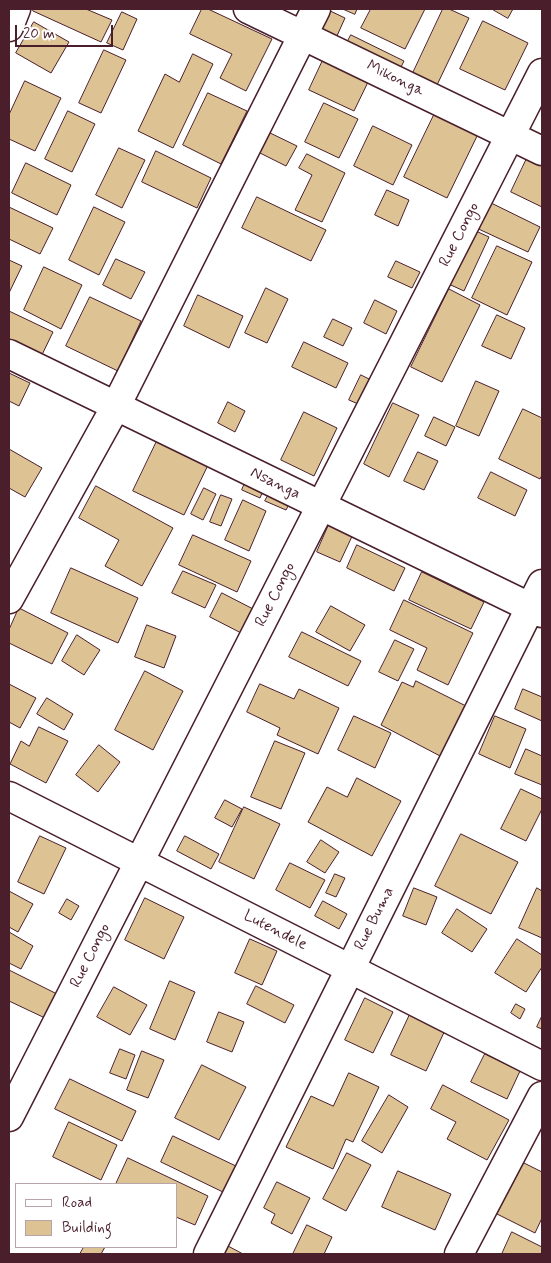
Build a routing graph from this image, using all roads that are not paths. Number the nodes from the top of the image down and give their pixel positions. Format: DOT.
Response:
graph roads {
  1 [pos="16,9"];
  2 [pos="248,9"];
  3 [pos="316,9"];
  4 [pos="9,27"];
  5 [pos="303,34"];
  6 [pos="542,73"];
  7 [pos="511,136"];
  8 [pos="542,151"];
  9 [pos="9,354"];
  10 [pos="116,406"];
  11 [pos="322,506"];
  12 [pos="9,599"];
  13 [pos="538,602"];
  14 [pos="9,796"];
  15 [pos="139,862"];
  16 [pos="350,968"];
  17 [pos="542,1066"];
  18 [pos="542,1096"];
  19 [pos="9,1117"];
  20 [pos="208,1254"];
  21 [pos="459,1254"];
  1 -- 4 [label="street"];
  2 -- 5 [label="street, Mikonga"];
  3 -- 5 [label="street"];
  5 -- 7 [label="street, Mikonga"];
  5 -- 10 [label="street"];
  6 -- 7 [label="street, Rue Congo"];
  7 -- 8 [label="street, Mikonga"];
  7 -- 11 [label="street, Rue Congo"];
  9 -- 10 [label="street, Nsanga"];
  10 -- 11 [label="street, Nsanga"];
  10 -- 12 [label="street"];
  11 -- 13 [label="street, Nsanga"];
  11 -- 15 [label="street, Rue Congo"];
  13 -- 16 [label="street, Rue Buma"];
  14 -- 15 [label="street, Lutendele"];
  15 -- 16 [label="street, Lutendele"];
  15 -- 19 [label="street, Rue Congo"];
  16 -- 17 [label="street, Lutendele"];
  16 -- 20 [label="street, Rue Buma"];
  18 -- 21 [label="street"];
}
